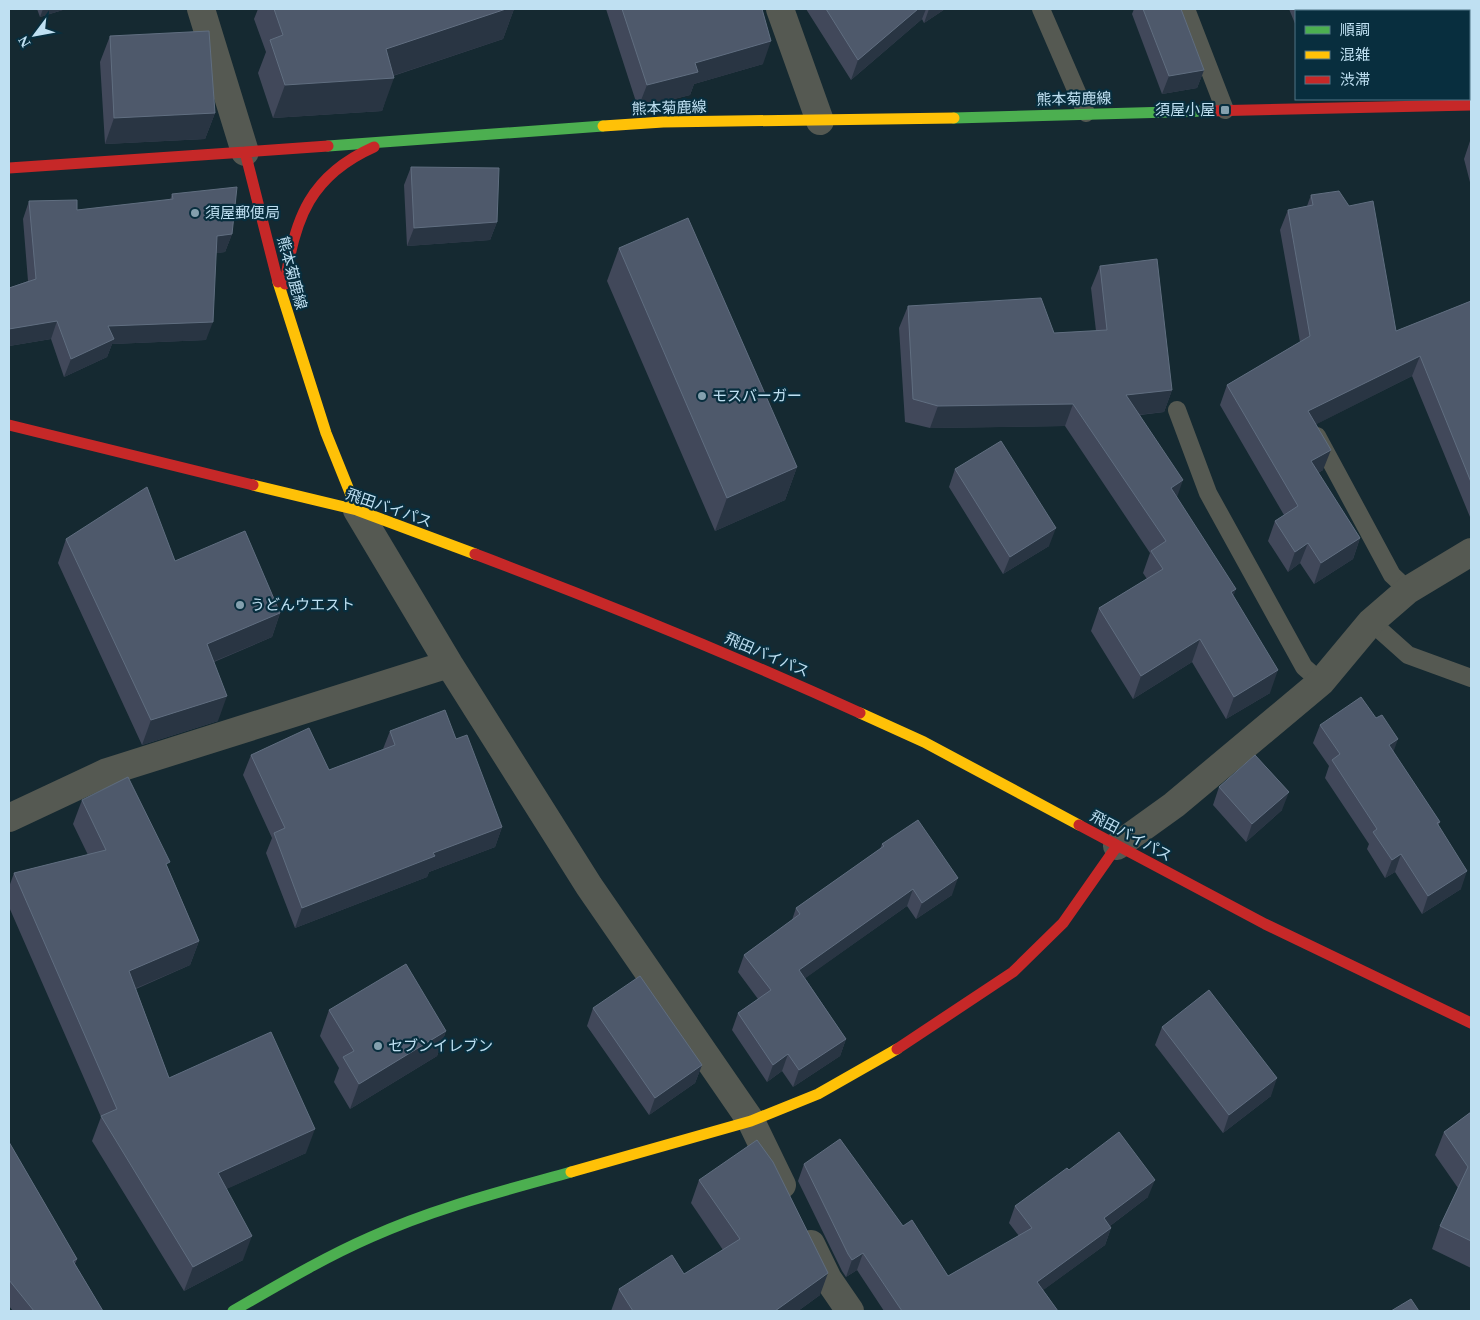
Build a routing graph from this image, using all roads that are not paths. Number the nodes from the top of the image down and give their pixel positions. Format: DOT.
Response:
graph roads {
  1 [pos="200,9"];
  2 [pos="780,9"];
  3 [pos="1041,9"];
  4 [pos="1186,9"];
  5 [pos="1456,103"];
  6 [pos="1225,110"];
  7 [pos="1086,113"];
  8 [pos="820,121"];
  9 [pos="384,142"];
  10 [pos="245,152"];
  11 [pos="9,168"];
  12 [pos="283,301"];
  13 [pos="1177,410"];
  14 [pos="9,425"];
  15 [pos="1316,434"];
  16 [pos="357,510"];
  17 [pos="1471,552"];
  18 [pos="1408,590"];
  19 [pos="1371,622"];
  20 [pos="448,664"];
  21 [pos="1471,678"];
  22 [pos="1321,682"];
  23 [pos="9,818"];
  24 [pos="1117,846"];
  25 [pos="1471,1022"];
  26 [pos="751,1121"];
  27 [pos="233,1311"];
  28 [pos="850,1311"];
  1 -- 10 [label="street"];
  2 -- 8 [label="street"];
  3 -- 7 [label="lane"];
  4 -- 6 [label="lane"];
  5 -- 6 [label="main road, 熊本菊鹿線"];
  6 -- 7 [label="main road, 熊本菊鹿線"];
  7 -- 8 [label="main road, 熊本菊鹿線"];
  8 -- 9 [label="main road, 熊本菊鹿線"];
  9 -- 10 [label="main road, 熊本菊鹿線"];
  9 -- 12 [label="main road"];
  10 -- 11 [label="main road"];
  10 -- 12 [label="main road, 熊本菊鹿線"];
  12 -- 16 [label="main road, 熊本菊鹿線"];
  13 -- 22 [label="lane"];
  14 -- 16 [label="main road, 飛田バイパス"];
  15 -- 18 [label="lane"];
  16 -- 20 [label="street"];
  16 -- 24 [label="main road, 飛田バイパス"];
  17 -- 18 [label="street"];
  18 -- 19 [label="street"];
  19 -- 21 [label="lane"];
  19 -- 22 [label="street"];
  20 -- 23 [label="street"];
  20 -- 26 [label="street"];
  22 -- 24 [label="street"];
  24 -- 25 [label="main road, 飛田バイパス"];
  24 -- 26 [label="main road"];
  26 -- 27 [label="main road"];
  26 -- 28 [label="street"];
}
